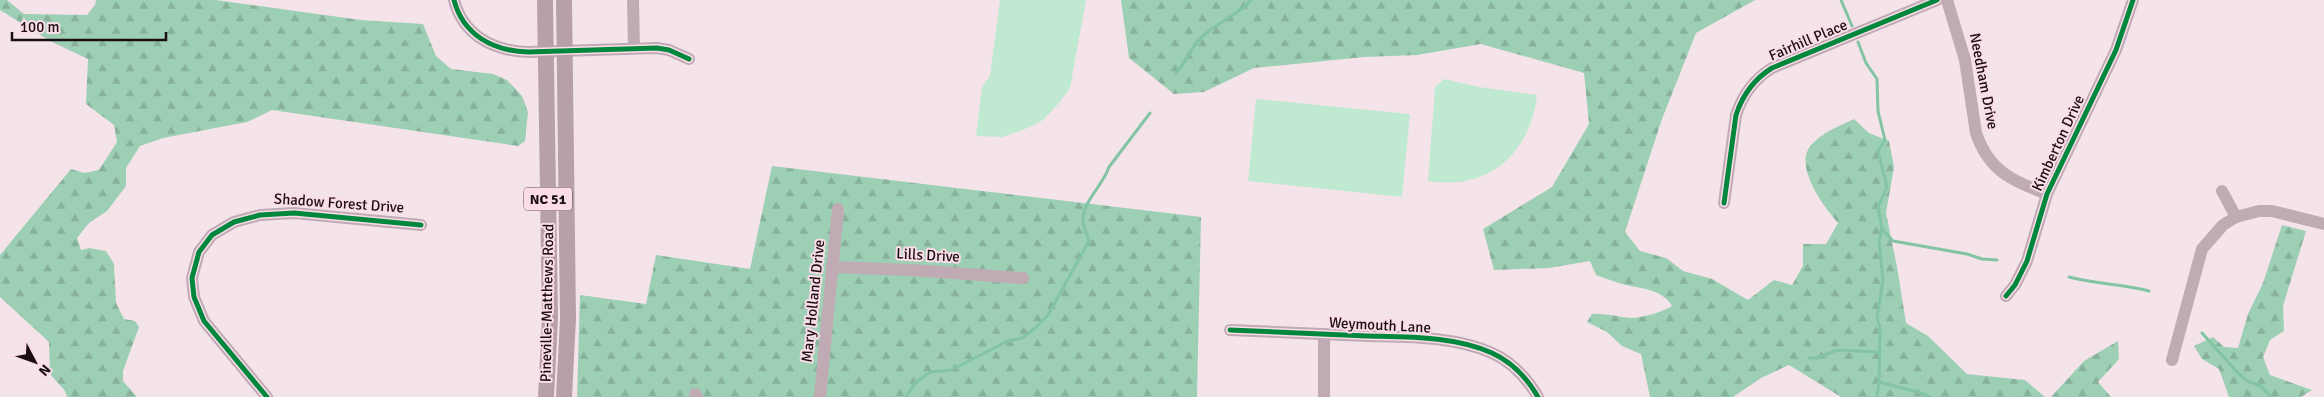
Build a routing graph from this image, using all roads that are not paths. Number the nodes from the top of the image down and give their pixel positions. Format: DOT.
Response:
graph roads {
  1 [pos="454,0"];
  2 [pos="545,0"];
  3 [pos="564,0"];
  4 [pos="633,0"];
  5 [pos="1937,0"];
  6 [pos="1947,0"];
  7 [pos="2133,0"];
  8 [pos="634,48"];
  9 [pos="555,51"];
  10 [pos="689,59"];
  11 [pos="2222,191"];
  12 [pos="2047,194"];
  13 [pos="1724,203"];
  14 [pos="838,209"];
  15 [pos="2236,217"];
  16 [pos="2324,224"];
  17 [pos="421,225"];
  18 [pos="832,267"];
  19 [pos="1023,278"];
  20 [pos="2006,296"];
  21 [pos="1230,330"];
  22 [pos="1324,334"];
  23 [pos="2172,360"];
  24 [pos="267,397"];
  25 [pos="546,397"];
  26 [pos="564,397"];
  27 [pos="820,397"];
  28 [pos="1324,397"];
  29 [pos="1538,397"];
  1 -- 9 [label="street"];
  2 -- 9 [label="main road, Pineville-Matthews Road / NC 51"];
  3 -- 9 [label="main road, Pineville-Matthews Road / NC 51"];
  4 -- 8 [label="street"];
  5 -- 13 [label="street, Fairhill Place"];
  6 -- 12 [label="street, Needham Drive"];
  7 -- 12 [label="street, Kimberton Drive"];
  8 -- 9 [label="street"];
  8 -- 10 [label="street"];
  9 -- 25 [label="main road, Pineville-Matthews Road / NC 51"];
  9 -- 26 [label="main road, Pineville-Matthews Road / NC 51"];
  11 -- 15 [label="street"];
  12 -- 20 [label="street, Kimberton Drive"];
  14 -- 18 [label="street, Mary Holland Drive"];
  15 -- 16 [label="street"];
  15 -- 23 [label="street"];
  17 -- 24 [label="street, Shadow Forest Drive"];
  18 -- 19 [label="street, Lills Drive"];
  18 -- 27 [label="street, Mary Holland Drive"];
  21 -- 22 [label="street, Weymouth Lane"];
  22 -- 28 [label="street"];
  22 -- 29 [label="street, Weymouth Lane"];
}
